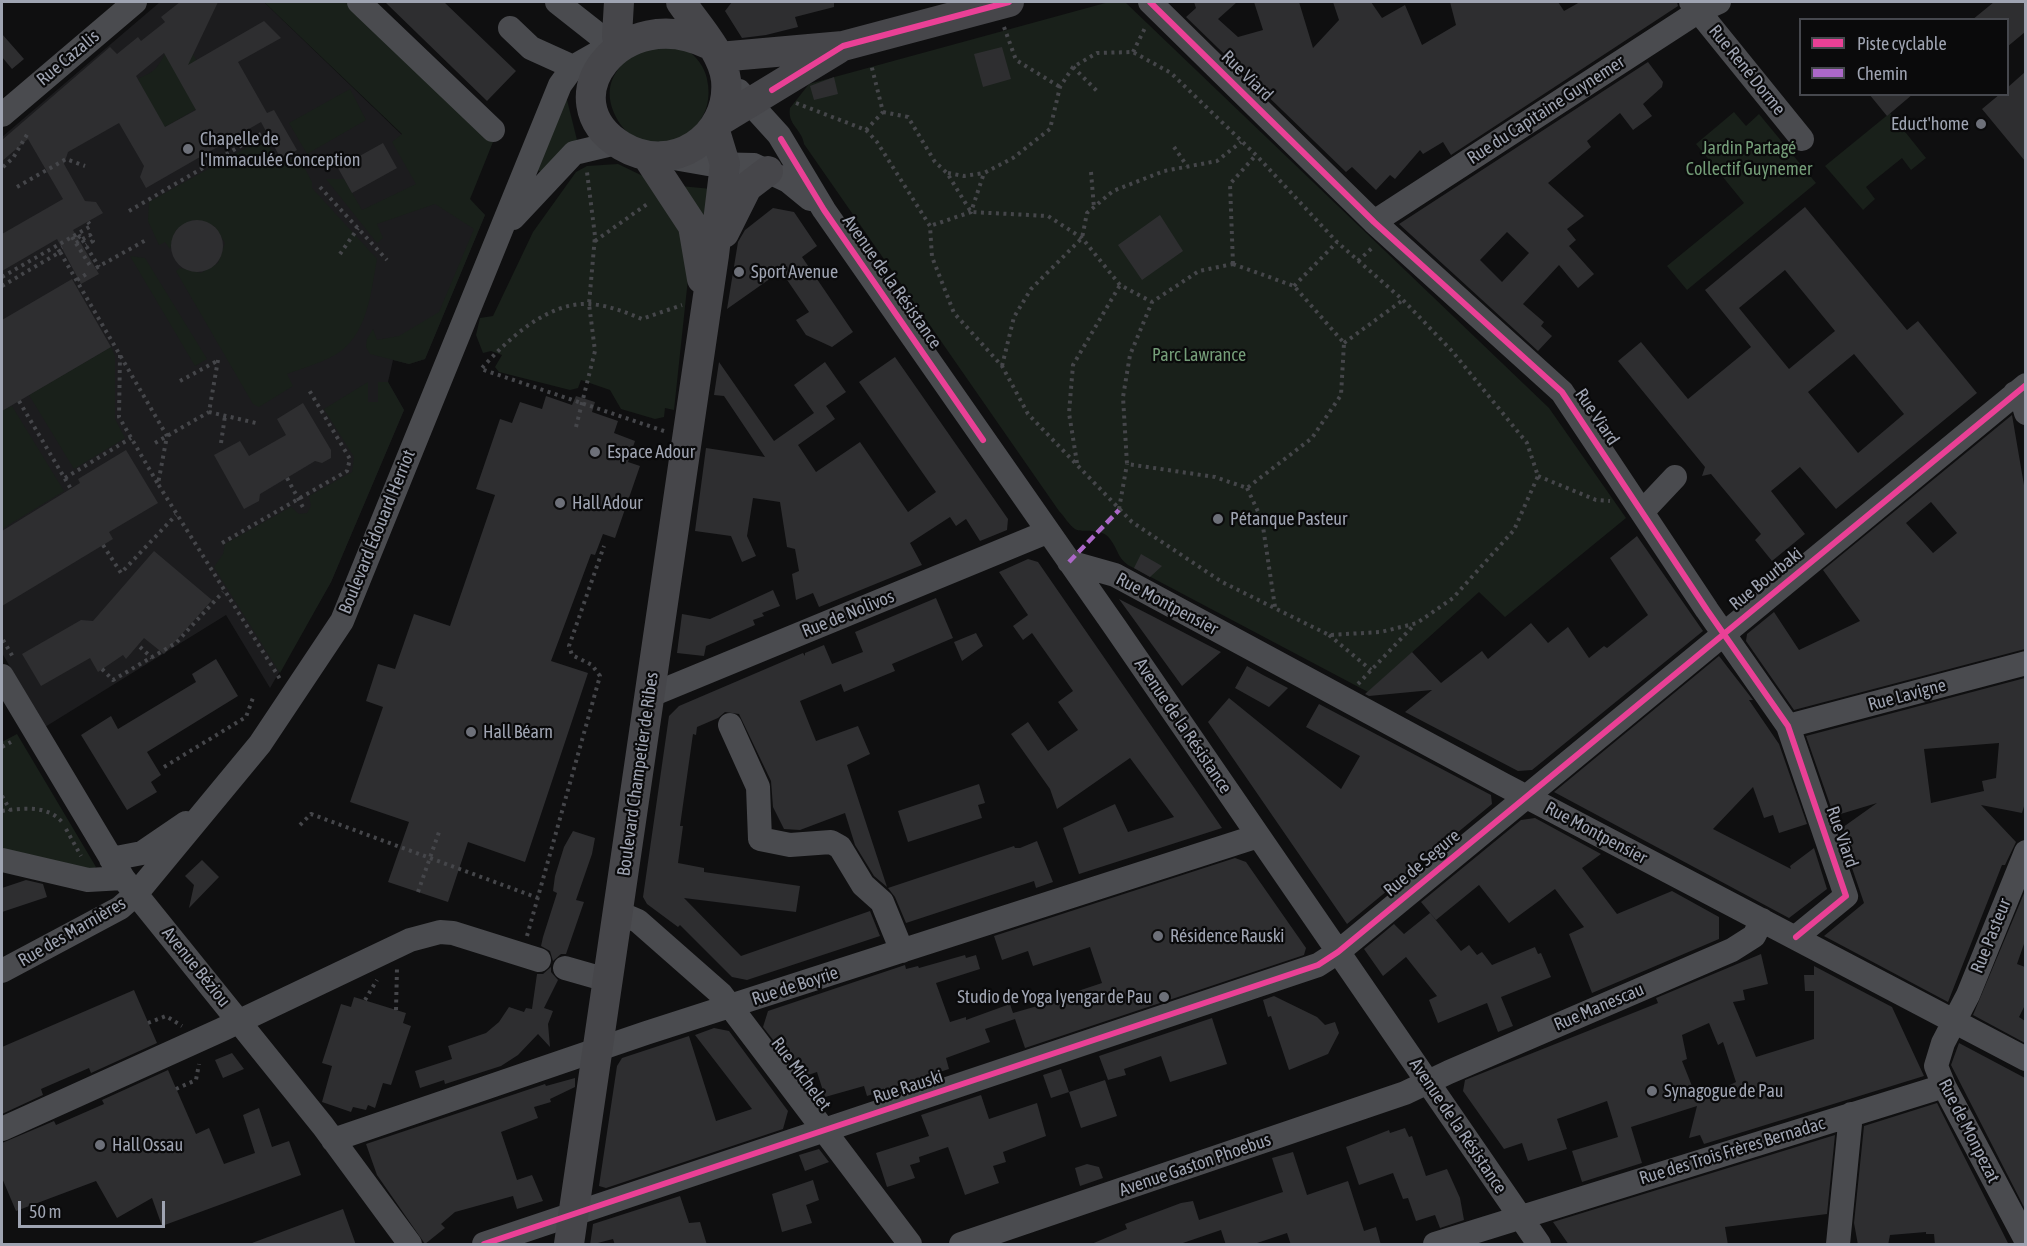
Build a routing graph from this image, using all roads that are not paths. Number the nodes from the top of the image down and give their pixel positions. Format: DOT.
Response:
graph roads {
  1 [pos="135,2"];
  2 [pos="359,2"];
  3 [pos="557,2"];
  4 [pos="618,2"];
  5 [pos="681,2"];
  6 [pos="1002,3"];
  7 [pos="1152,4"];
  8 [pos="1703,5"];
  9 [pos="510,28"];
  10 [pos="610,43"];
  11 [pos="854,43"];
  12 [pos="718,60"];
  13 [pos="573,67"];
  14 [pos="761,96"];
  15 [pos="2,115"];
  16 [pos="716,125"];
  17 [pos="493,130"];
  18 [pos="1802,139"];
  19 [pos="616,143"];
  20 [pos="657,156"];
  21 [pos="725,164"];
  22 [pos="768,171"];
  23 [pos="824,210"];
  24 [pos="1374,222"];
  25 [pos="503,228"];
  26 [pos="714,255"];
  27 [pos="696,304"];
  28 [pos="2022,397"];
  29 [pos="1675,477"];
  30 [pos="1639,507"];
  31 [pos="1047,532"];
  32 [pos="1069,562"];
  33 [pos="1723,634"];
  34 [pos="2025,663"];
  35 [pos="2,676"];
  36 [pos="649,696"];
  37 [pos="730,725"];
  38 [pos="1788,726"];
  39 [pos="1526,796"];
  40 [pos="206,810"];
  41 [pos="1258,836"];
  42 [pos="2025,852"];
  43 [pos="2,860"];
  44 [pos="123,877"];
  45 [pos="617,912"];
  46 [pos="1762,920"];
  47 [pos="1796,938"];
  48 [pos="902,951"];
  49 [pos="1338,952"];
  50 [pos="530,957"];
  51 [pos="564,968"];
  52 [pos="3,969"];
  53 [pos="607,980"];
  54 [pos="732,1007"];
  55 [pos="1957,1021"];
  56 [pos="596,1051"];
  57 [pos="2025,1059"];
  58 [pos="1428,1083"];
  59 [pos="1944,1086"];
  60 [pos="1851,1114"];
  61 [pos="2,1129"];
  62 [pos="824,1130"];
  63 [pos="333,1140"];
  64 [pos="573,1215"];
  65 [pos="1520,1216"];
  66 [pos="2025,1240"];
  67 [pos="410,1245"];
  68 [pos="484,1245"];
  69 [pos="568,1245"];
  70 [pos="910,1245"];
  71 [pos="961,1245"];
  72 [pos="1435,1245"];
  73 [pos="1539,1245"];
  74 [pos="1838,1245"];
  1 -- 15 [label="street, Rue Cazalis"];
  2 -- 17 [label="street"];
  3 -- 10 [label="street"];
  4 -- 10 [label="main road"];
  5 -- 12 [label="main road"];
  6 -- 11 [label="main road"];
  7 -- 24 [label="street, Rue Viard"];
  8 -- 18 [label="street, Rue René Dorme"];
  8 -- 24 [label="street, Rue du Capitaine Guynemer"];
  9 -- 13 [label="street"];
  10 -- 12 [label="main road"];
  10 -- 13 [label="street, Boulevard Édouard Herriot"];
  10 -- 19 [label="main road"];
  11 -- 12 [label="main road"];
  11 -- 14 [label="main road"];
  12 -- 14 [label="street, Avenue de la Résistance"];
  12 -- 16 [label="main road"];
  13 -- 25 [label="street, Boulevard Édouard Herriot"];
  14 -- 16 [label="main road"];
  14 -- 21 [label="main road"];
  14 -- 23 [label="street, Avenue de la Résistance"];
  16 -- 20 [label="main road"];
  16 -- 21 [label="main road, Boulevard Champetier de Ribes"];
  19 -- 20 [label="main road"];
  19 -- 25 [label="street, Boulevard Édouard Herriot"];
  20 -- 21 [label="street, Avenue de la Résistance"];
  20 -- 27 [label="main road, Boulevard Champetier de Ribes"];
  21 -- 22 [label="street, Avenue de la Résistance"];
  21 -- 26 [label="main road, Boulevard Champetier de Ribes"];
  22 -- 23 [label="street, Avenue de la Résistance"];
  22 -- 26 [label="main road"];
  23 -- 31 [label="street, Avenue de la Résistance"];
  24 -- 30 [label="street, Rue Viard"];
  25 -- 40 [label="street, Boulevard Édouard Herriot"];
  26 -- 27 [label="main road, Boulevard Champetier de Ribes"];
  27 -- 36 [label="main road, Boulevard Champetier de Ribes"];
  28 -- 33 [label="street, Rue Bourbaki"];
  29 -- 30 [label="street"];
  30 -- 33 [label="street, Rue Viard"];
  31 -- 32 [label="street, Avenue de la Résistance"];
  31 -- 36 [label="street, Rue de Nolivos"];
  32 -- 39 [label="street, Rue Montpensier"];
  32 -- 41 [label="street, Avenue de la Résistance"];
  33 -- 38 [label="street, Rue Viard"];
  33 -- 39 [label="street, Rue Bourbaki"];
  34 -- 38 [label="street, Rue Lavigne"];
  35 -- 44 [label="street, Avenue Béziou"];
  36 -- 45 [label="main road, Boulevard Champetier de Ribes"];
  37 -- 48 [label="street"];
  38 -- 47 [label="street, Rue Viard"];
  39 -- 46 [label="street, Rue Montpensier"];
  39 -- 49 [label="street, Rue de Segure"];
  40 -- 44 [label="street, Boulevard Édouard Herriot"];
  40 -- 44 [label="street, Boulevard Édouard Herriot"];
  41 -- 48 [label="street, Rue de Boyrie"];
  41 -- 49 [label="street, Avenue de la Résistance"];
  42 -- 55 [label="street, Rue Pasteur"];
  43 -- 44 [label="street"];
  44 -- 52 [label="street, Rue des Marnières"];
  44 -- 63 [label="street, Avenue Béziou"];
  45 -- 53 [label="main road, Boulevard Champetier de Ribes"];
  45 -- 54 [label="street, Rue Michelet"];
  46 -- 47 [label="street, Rue Montpensier"];
  46 -- 58 [label="street, Rue Manescau"];
  47 -- 55 [label="street, Rue Montpensier"];
  48 -- 54 [label="street, Rue de Boyrie"];
  49 -- 58 [label="street, Avenue de la Résistance"];
  49 -- 62 [label="street, Rue Rauski"];
  50 -- 61 [label="street"];
  51 -- 53 [label="street"];
  53 -- 56 [label="main road, Boulevard Champetier de Ribes"];
  54 -- 56 [label="street, Rue de Boyrie"];
  54 -- 62 [label="street, Rue Michelet"];
  55 -- 57 [label="street, Rue Montpensier"];
  55 -- 59 [label="street, Rue de Monpezat"];
  56 -- 63 [label="street, Rue de Boyrie"];
  56 -- 64 [label="main road, Boulevard Champetier de Ribes"];
  58 -- 65 [label="street, Avenue de la Résistance"];
  58 -- 71 [label="street, Avenue Gaston Phoebus"];
  59 -- 60 [label="street, Rue des Trois Frères Bernadac"];
  59 -- 66 [label="street, Rue de Monpezat"];
  60 -- 65 [label="street, Rue des Trois Frères Bernadac"];
  60 -- 74 [label="street"];
  62 -- 64 [label="street, Rue Rauski"];
  62 -- 70 [label="street, Rue Michelet"];
  63 -- 67 [label="street, Avenue Béziou"];
  64 -- 68 [label="street, Rue Rauski"];
  64 -- 69 [label="main road, Boulevard Champetier de Ribes"];
  65 -- 72 [label="street, Rue des Trois Frères Bernadac"];
  65 -- 73 [label="street, Avenue de la Résistance"];
}
